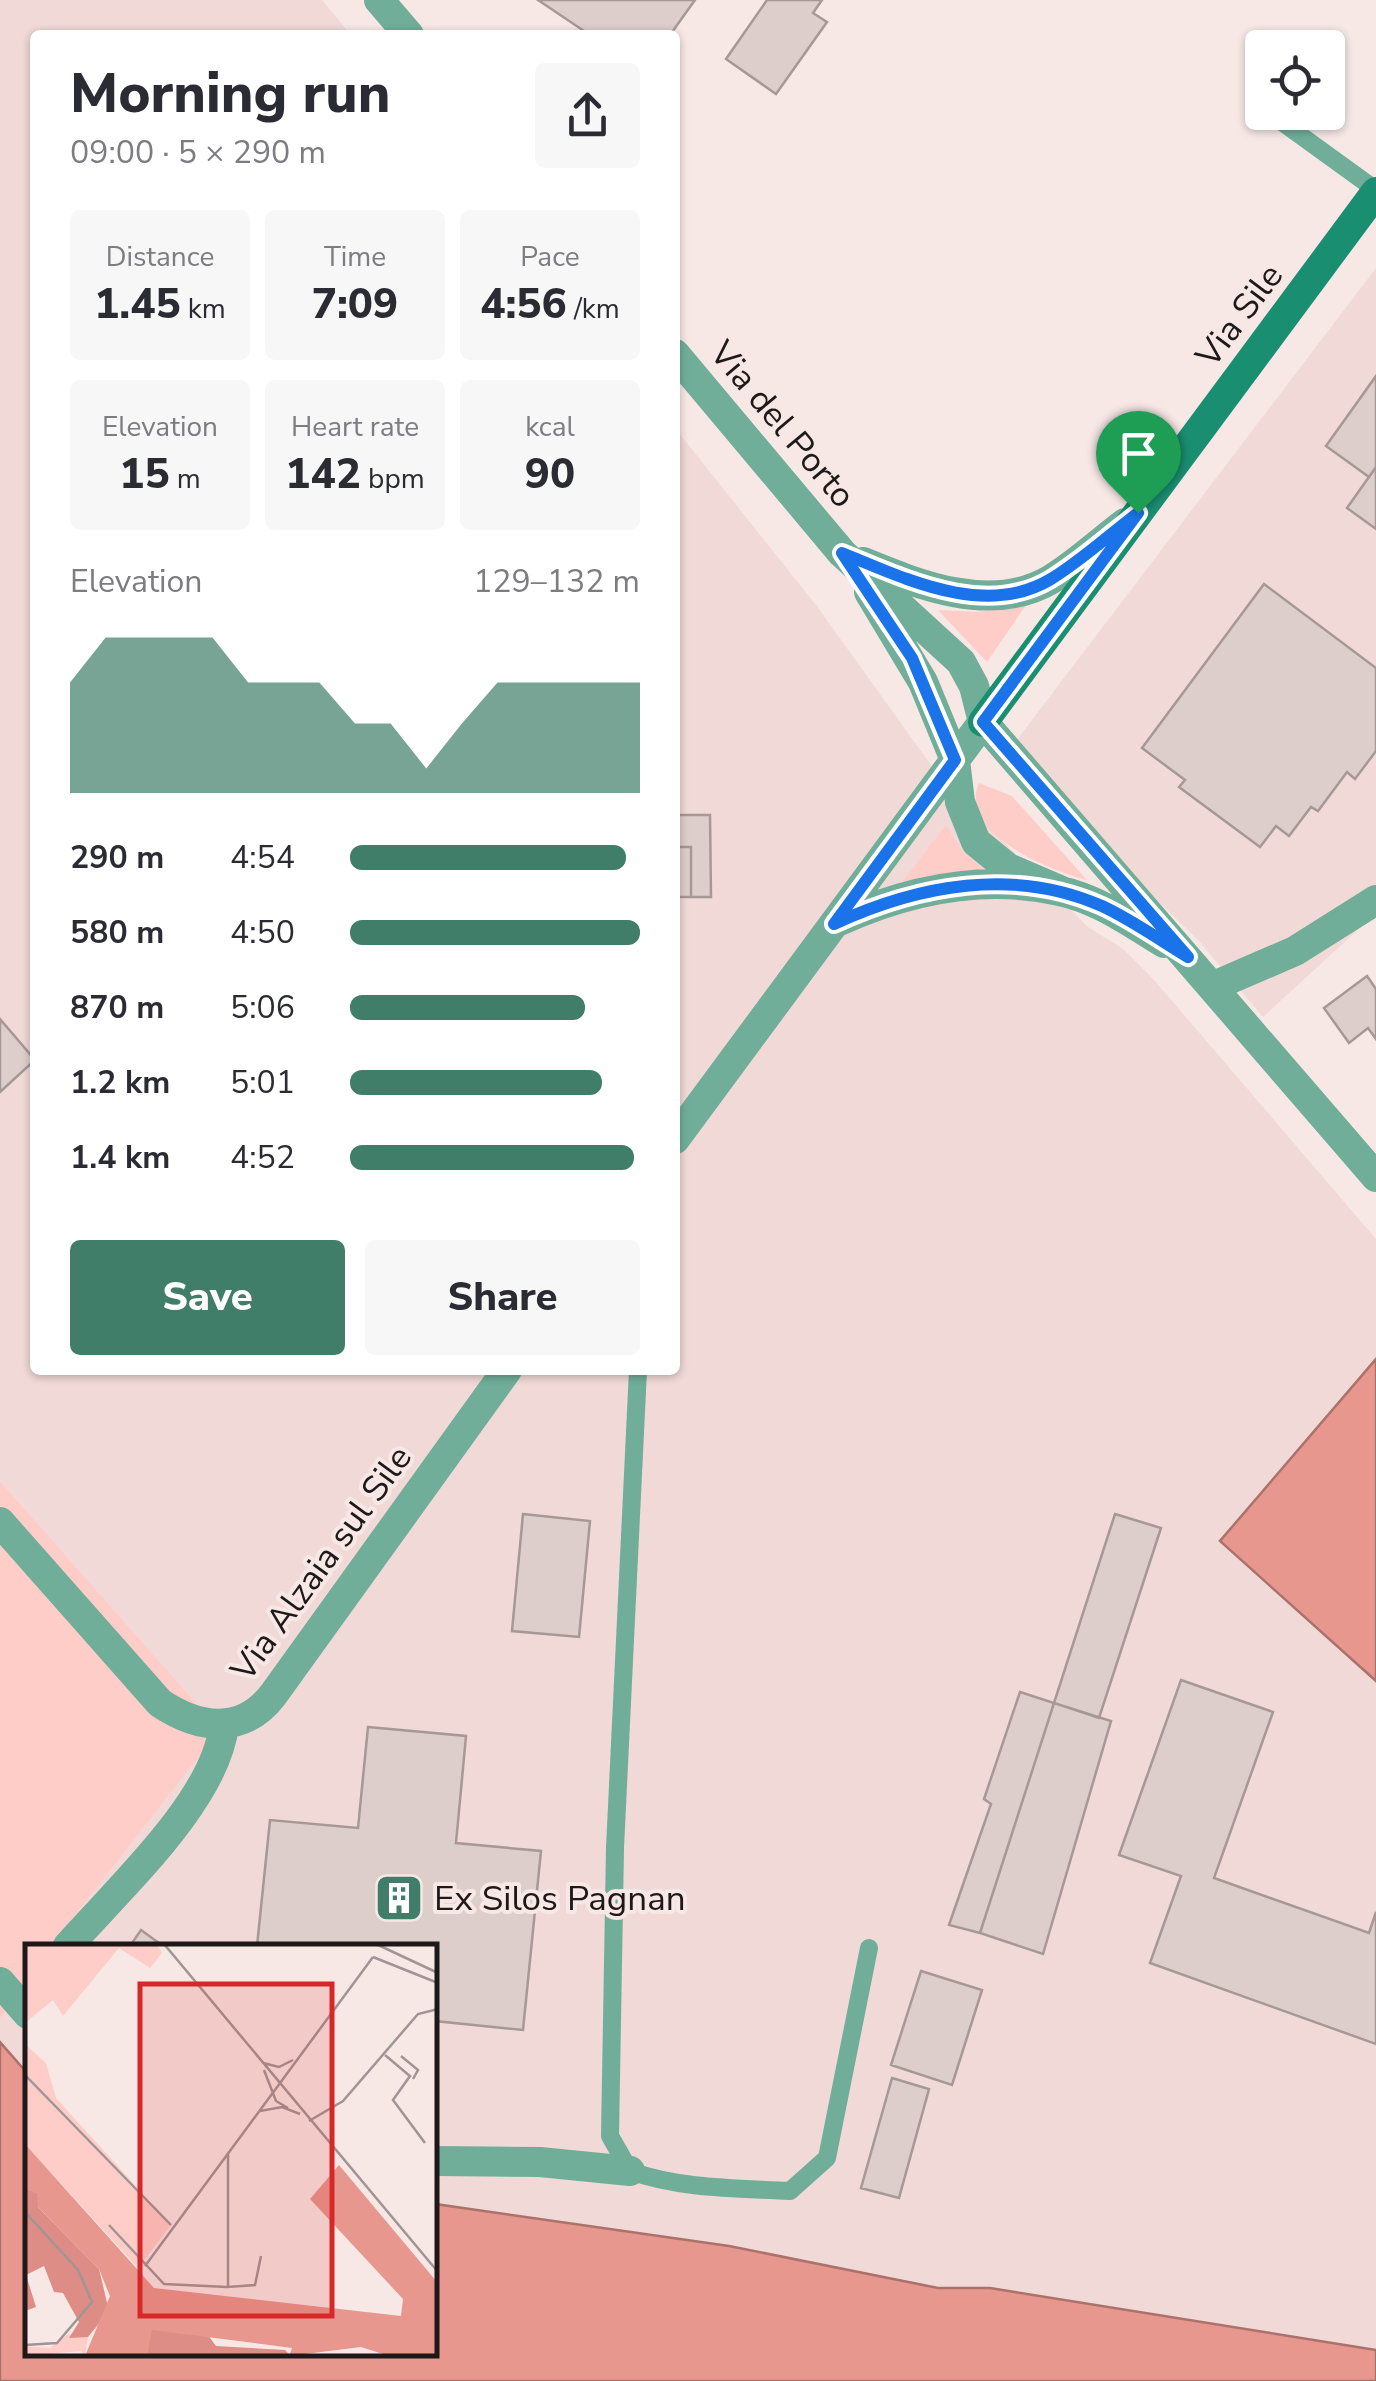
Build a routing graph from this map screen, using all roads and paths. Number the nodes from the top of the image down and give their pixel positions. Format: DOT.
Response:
graph roads {
  1 [pos="379,0"];
  2 [pos="404,30"];
  3 [pos="1293,130"];
  4 [pos="1376,192"];
  5 [pos="680,360"];
  6 [pos="1138,513"];
  7 [pos="842,553"];
  8 [pos="983,722"];
  9 [pos="955,760"];
  10 [pos="1062,891"];
  11 [pos="1376,900"];
  12 [pos="834,924"];
  13 [pos="1188,957"];
  14 [pos="1214,986"];
  15 [pos="680,1132"];
  16 [pos="1376,1177"];
  17 [pos="504,1375"];
  18 [pos="638,1375"];
  19 [pos="0,1522"];
  20 [pos="224,1725"];
  21 [pos="70,1944"];
  22 [pos="869,1948"];
  23 [pos="0,1982"];
  24 [pos="25,2011"];
  25 [pos="438,2161"];
  26 [pos="630,2171"];
  1 -- 2 [label="street"];
  3 -- 4 [label="lane"];
  4 -- 6 [label="street, Via Sile"];
  5 -- 7 [label="street, Via del Porto"];
  6 -- 7 [label="street"];
  6 -- 8 [label="street, Via Sile"];
  7 -- 8 [label="street, Via del Porto"];
  7 -- 9 [label="street"];
  8 -- 9 [label="street"];
  8 -- 13 [label="street"];
  9 -- 10 [label="street"];
  9 -- 12 [label="street"];
  10 -- 12 [label="street"];
  10 -- 13 [label="street"];
  11 -- 14 [label="street"];
  12 -- 15 [label="street"];
  13 -- 14 [label="street"];
  14 -- 16 [label="street"];
  17 -- 20 [label="street, Via Alzaia sul Sile"];
  18 -- 26 [label="lane"];
  19 -- 20 [label="street, Via Alzaia sul Sile"];
  20 -- 21 [label="street"];
  22 -- 26 [label="lane"];
  23 -- 24 [label="street"];
  25 -- 26 [label="street"];
}
